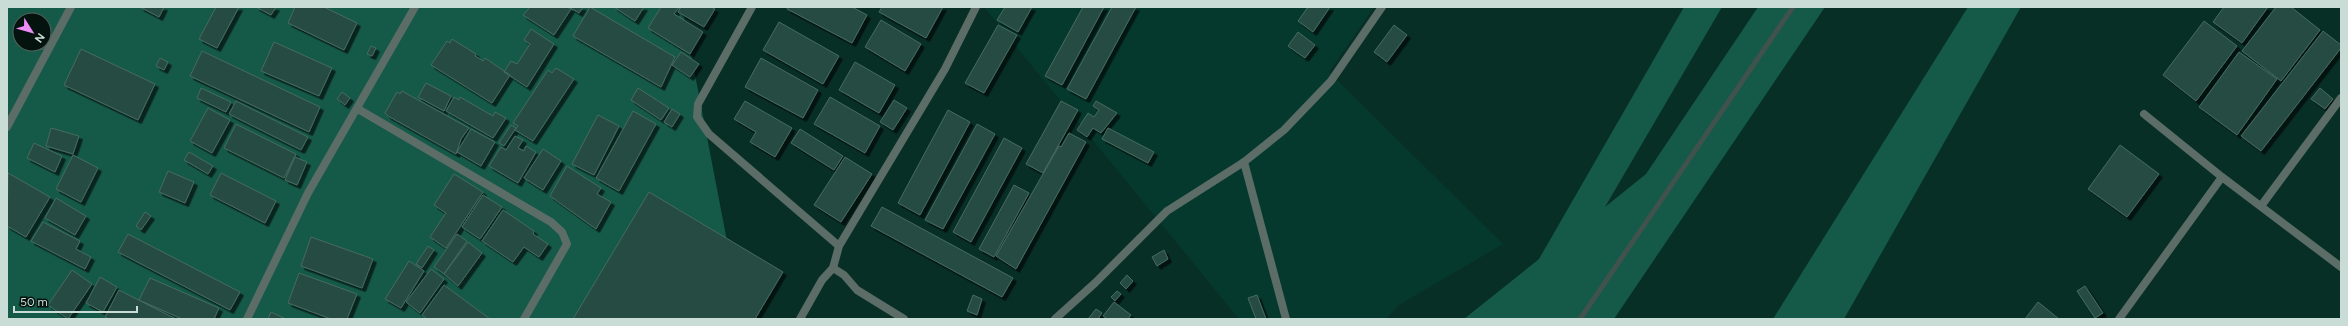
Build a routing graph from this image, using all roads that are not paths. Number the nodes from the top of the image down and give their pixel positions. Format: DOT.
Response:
graph roads {
  1 [pos="71,7"];
  2 [pos="415,7"];
  3 [pos="752,7"];
  4 [pos="976,7"];
  5 [pos="1382,7"];
  6 [pos="2341,98"];
  7 [pos="358,109"];
  8 [pos="2144,114"];
  9 [pos="7,127"];
  10 [pos="1244,162"];
  11 [pos="2222,177"];
  12 [pos="2261,206"];
  13 [pos="839,246"];
  14 [pos="2341,267"];
  15 [pos="833,268"];
  16 [pos="246,319"];
  17 [pos="524,319"];
  18 [pos="800,319"];
  19 [pos="904,319"];
  20 [pos="1055,319"];
  21 [pos="1286,319"];
  22 [pos="2119,319"];
  1 -- 9 [label="street"];
  2 -- 7 [label="street"];
  3 -- 13 [label="street"];
  4 -- 13 [label="street"];
  5 -- 10 [label="street"];
  6 -- 12 [label="street"];
  7 -- 16 [label="street"];
  7 -- 17 [label="street"];
  8 -- 11 [label="street"];
  10 -- 20 [label="street"];
  10 -- 21 [label="street"];
  11 -- 12 [label="street"];
  11 -- 22 [label="street"];
  12 -- 14 [label="street"];
  13 -- 15 [label="street"];
  15 -- 18 [label="street"];
  15 -- 19 [label="street"];
}
